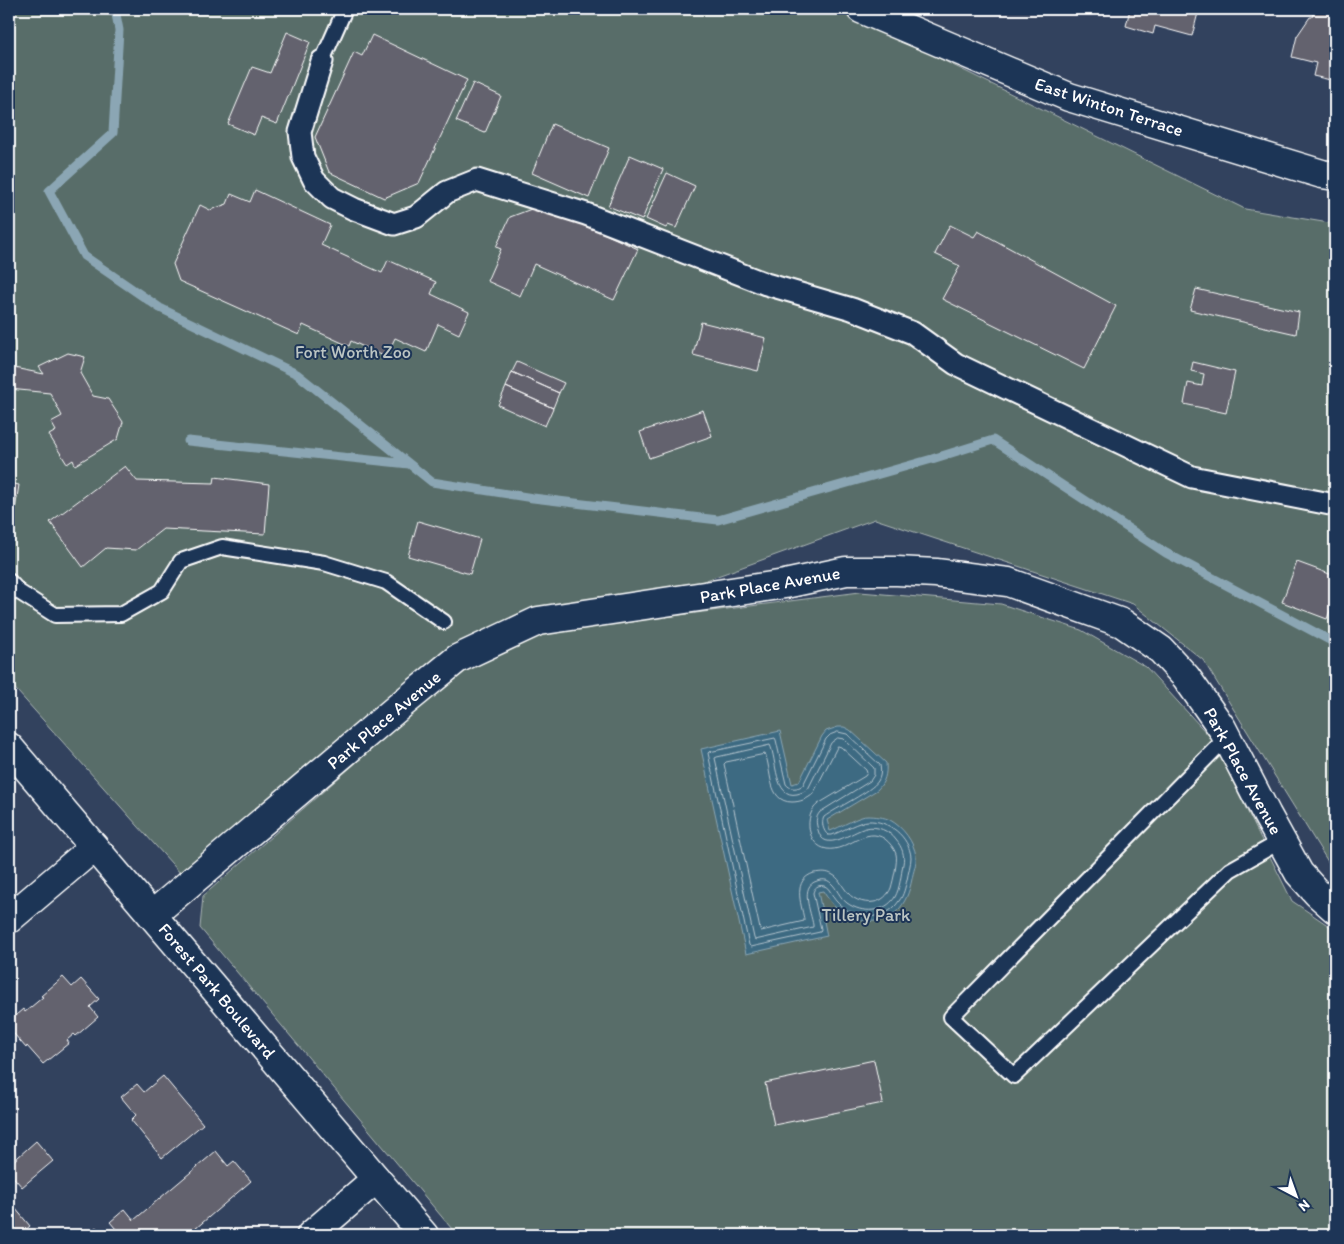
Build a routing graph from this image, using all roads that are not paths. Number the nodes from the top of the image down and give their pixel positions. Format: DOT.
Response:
graph roads {
  1 [pos="345,9"];
  2 [pos="861,9"];
  3 [pos="322,61"];
  4 [pos="1335,176"];
  5 [pos="1335,505"];
  6 [pos="9,581"];
  7 [pos="444,622"];
  8 [pos="1227,737"];
  9 [pos="9,747"];
  10 [pos="1281,841"];
  11 [pos="94,847"];
  12 [pos="1335,909"];
  13 [pos="152,915"];
  14 [pos="9,919"];
  15 [pos="376,1179"];
  16 [pos="311,1235"];
  17 [pos="424,1235"];
  1 -- 3 [label="lane"];
  2 -- 4 [label="street, East Winton Terrace"];
  3 -- 5 [label="street"];
  6 -- 7 [label="lane"];
  8 -- 10 [label="street, Park Place Avenue"];
  8 -- 10 [label="lane"];
  8 -- 13 [label="street, Park Place Avenue"];
  9 -- 11 [label="street, Forest Park Boulevard"];
  10 -- 12 [label="street, Park Place Avenue"];
  11 -- 13 [label="street, Forest Park Boulevard"];
  11 -- 14 [label="street"];
  13 -- 15 [label="street, Forest Park Boulevard"];
  15 -- 16 [label="street"];
  15 -- 17 [label="street, Forest Park Boulevard"];
}
